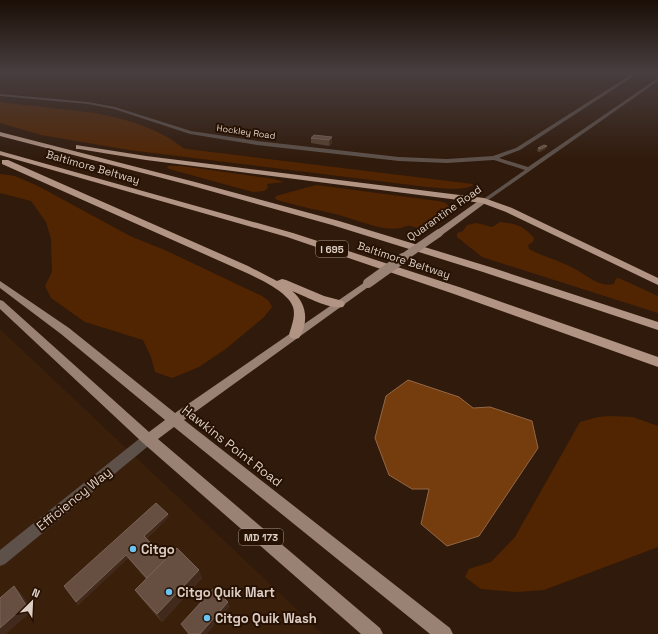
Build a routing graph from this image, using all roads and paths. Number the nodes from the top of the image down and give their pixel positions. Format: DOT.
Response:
graph roads {
  1 [pos="60,102"];
  2 [pos="592,102"];
  3 [pos="625,102"];
  4 [pos="0,133"];
  5 [pos="0,153"];
  6 [pos="494,158"];
  7 [pos="0,160"];
  8 [pos="528,169"];
  9 [pos="484,201"];
  10 [pos="258,275"];
  11 [pos="658,282"];
  12 [pos="0,284"];
  13 [pos="0,303"];
  14 [pos="340,304"];
  15 [pos="658,326"];
  16 [pos="294,336"];
  17 [pos="658,362"];
  18 [pos="174,420"];
  19 [pos="148,439"];
  20 [pos="0,558"];
  21 [pos="374,634"];
  22 [pos="444,634"];
  1 -- 6 [label="street, Hockley Road"];
  2 -- 6 [label="street, Hockley Road"];
  3 -- 8 [label="street, Quarantine Road"];
  4 -- 9 [label="highway"];
  4 -- 15 [label="highway, Baltimore Beltway / I 695"];
  5 -- 17 [label="highway, Baltimore Beltway / I 695"];
  6 -- 8 [label="street, Hockley Road"];
  7 -- 10 [label="highway"];
  8 -- 9 [label="street, Quarantine Road"];
  9 -- 11 [label="highway"];
  9 -- 14 [label="main road, Quarantine Road, bridge"];
  10 -- 14 [label="highway"];
  10 -- 16 [label="highway"];
  12 -- 18 [label="main road, Hawkins Point Road"];
  13 -- 19 [label="main road, MD 173"];
  14 -- 16 [label="main road, Quarantine Road"];
  16 -- 18 [label="main road, Quarantine Road"];
  18 -- 19 [label="main road, Quarantine Road"];
  18 -- 22 [label="main road, Hawkins Point Road"];
  19 -- 20 [label="street, Efficiency Way"];
  19 -- 21 [label="main road, MD 173"];
}
